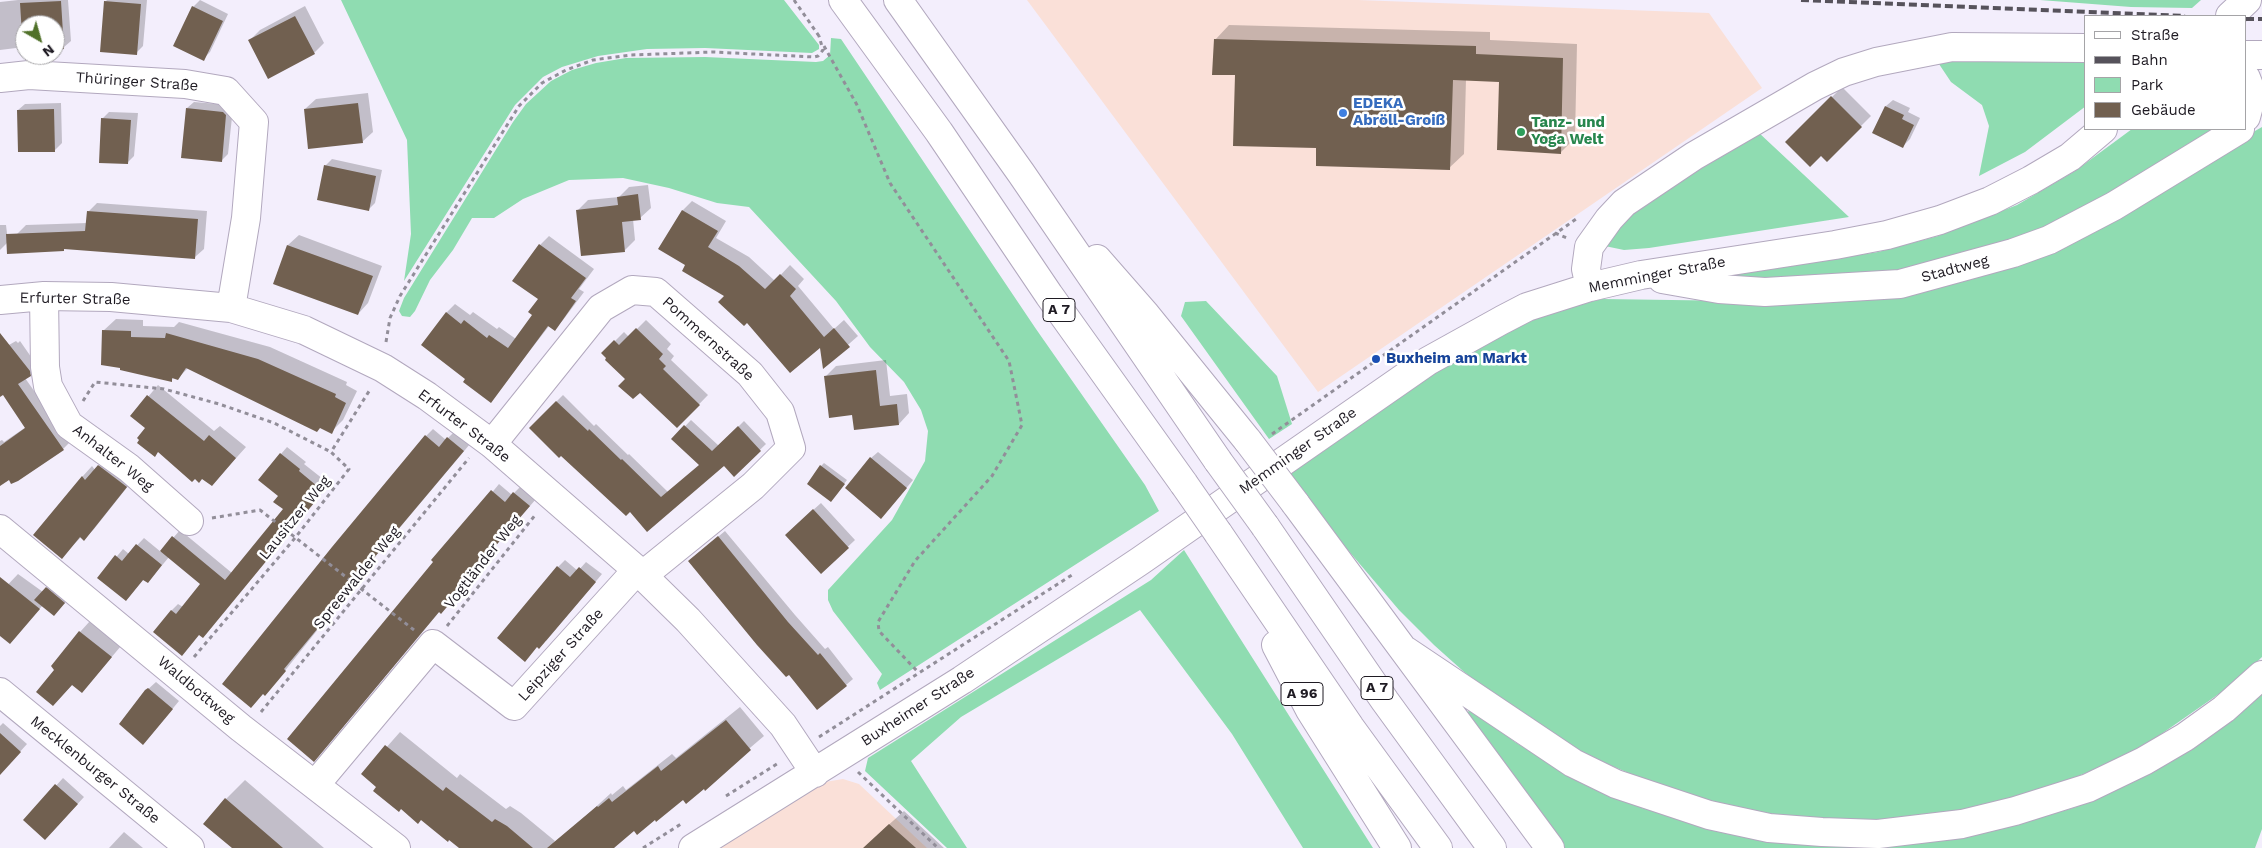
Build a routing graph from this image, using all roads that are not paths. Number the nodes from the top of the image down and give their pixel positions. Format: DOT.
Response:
graph roads {
  1 [pos="2247,0"];
  2 [pos="844,1"];
  3 [pos="899,1"];
  4 [pos="2231,15"];
  5 [pos="2084,48"];
  6 [pos="2247,55"];
  7 [pos="2262,55"];
  8 [pos="0,78"];
  9 [pos="2247,81"];
  10 [pos="2247,113"];
  11 [pos="2262,117"];
  12 [pos="2247,125"];
  13 [pos="2102,130"];
  14 [pos="2238,130"];
  15 [pos="1021,173"];
  16 [pos="1641,275"];
  17 [pos="1590,287"];
  18 [pos="44,296"];
  19 [pos="0,300"];
  20 [pos="231,308"];
  21 [pos="488,442"];
  22 [pos="189,522"];
  23 [pos="0,529"];
  24 [pos="1218,533"];
  25 [pos="1140,561"];
  26 [pos="640,572"];
  27 [pos="1406,651"];
  28 [pos="2262,675"];
  29 [pos="0,692"];
  30 [pos="815,773"];
  31 [pos="315,785"];
  32 [pos="190,848"];
  33 [pos="396,848"];
  34 [pos="693,848"];
  35 [pos="1397,848"];
  36 [pos="1438,848"];
  37 [pos="1492,848"];
  38 [pos="1550,848"];
  1 -- 4 [label="main road"];
  2 -- 24 [label="main road, A 7, bridge"];
  3 -- 15 [label="main road, A 7"];
  5 -- 17 [label="main road"];
  6 -- 7 [label="main road"];
  8 -- 20 [label="main road, Thüringer Straße"];
  9 -- 10 [label="main road"];
  11 -- 12 [label="main road"];
  13 -- 16 [label="main road, Memminger Straße"];
  14 -- 16 [label="main road, Stadtweg"];
  15 -- 27 [label="main road, A 7, bridge"];
  15 -- 37 [label="main road, A 7, bridge"];
  16 -- 17 [label="main road, Memminger Straße"];
  17 -- 25 [label="main road, Memminger Straße"];
  18 -- 19 [label="main road, Erfurter Straße"];
  18 -- 20 [label="main road, Erfurter Straße"];
  18 -- 22 [label="main road, Anhalter Weg"];
  20 -- 21 [label="main road, Erfurter Straße"];
  21 -- 26 [label="main road, Erfurter Straße"];
  21 -- 26 [label="main road, Pommernstraße"];
  23 -- 31 [label="main road, Waldbottweg"];
  24 -- 35 [label="main road, A 96"];
  24 -- 36 [label="main road, A 7"];
  25 -- 30 [label="main road, Buxheimer Straße"];
  26 -- 30 [label="main road, Erfurter Straße"];
  26 -- 31 [label="main road, Leipziger Straße"];
  27 -- 28 [label="main road, A 7"];
  27 -- 38 [label="main road, A 7"];
  29 -- 32 [label="main road, Mecklenburger Straße"];
  30 -- 34 [label="main road, Buxheimer Straße"];
  31 -- 33 [label="main road, Waldbottweg"];
}
